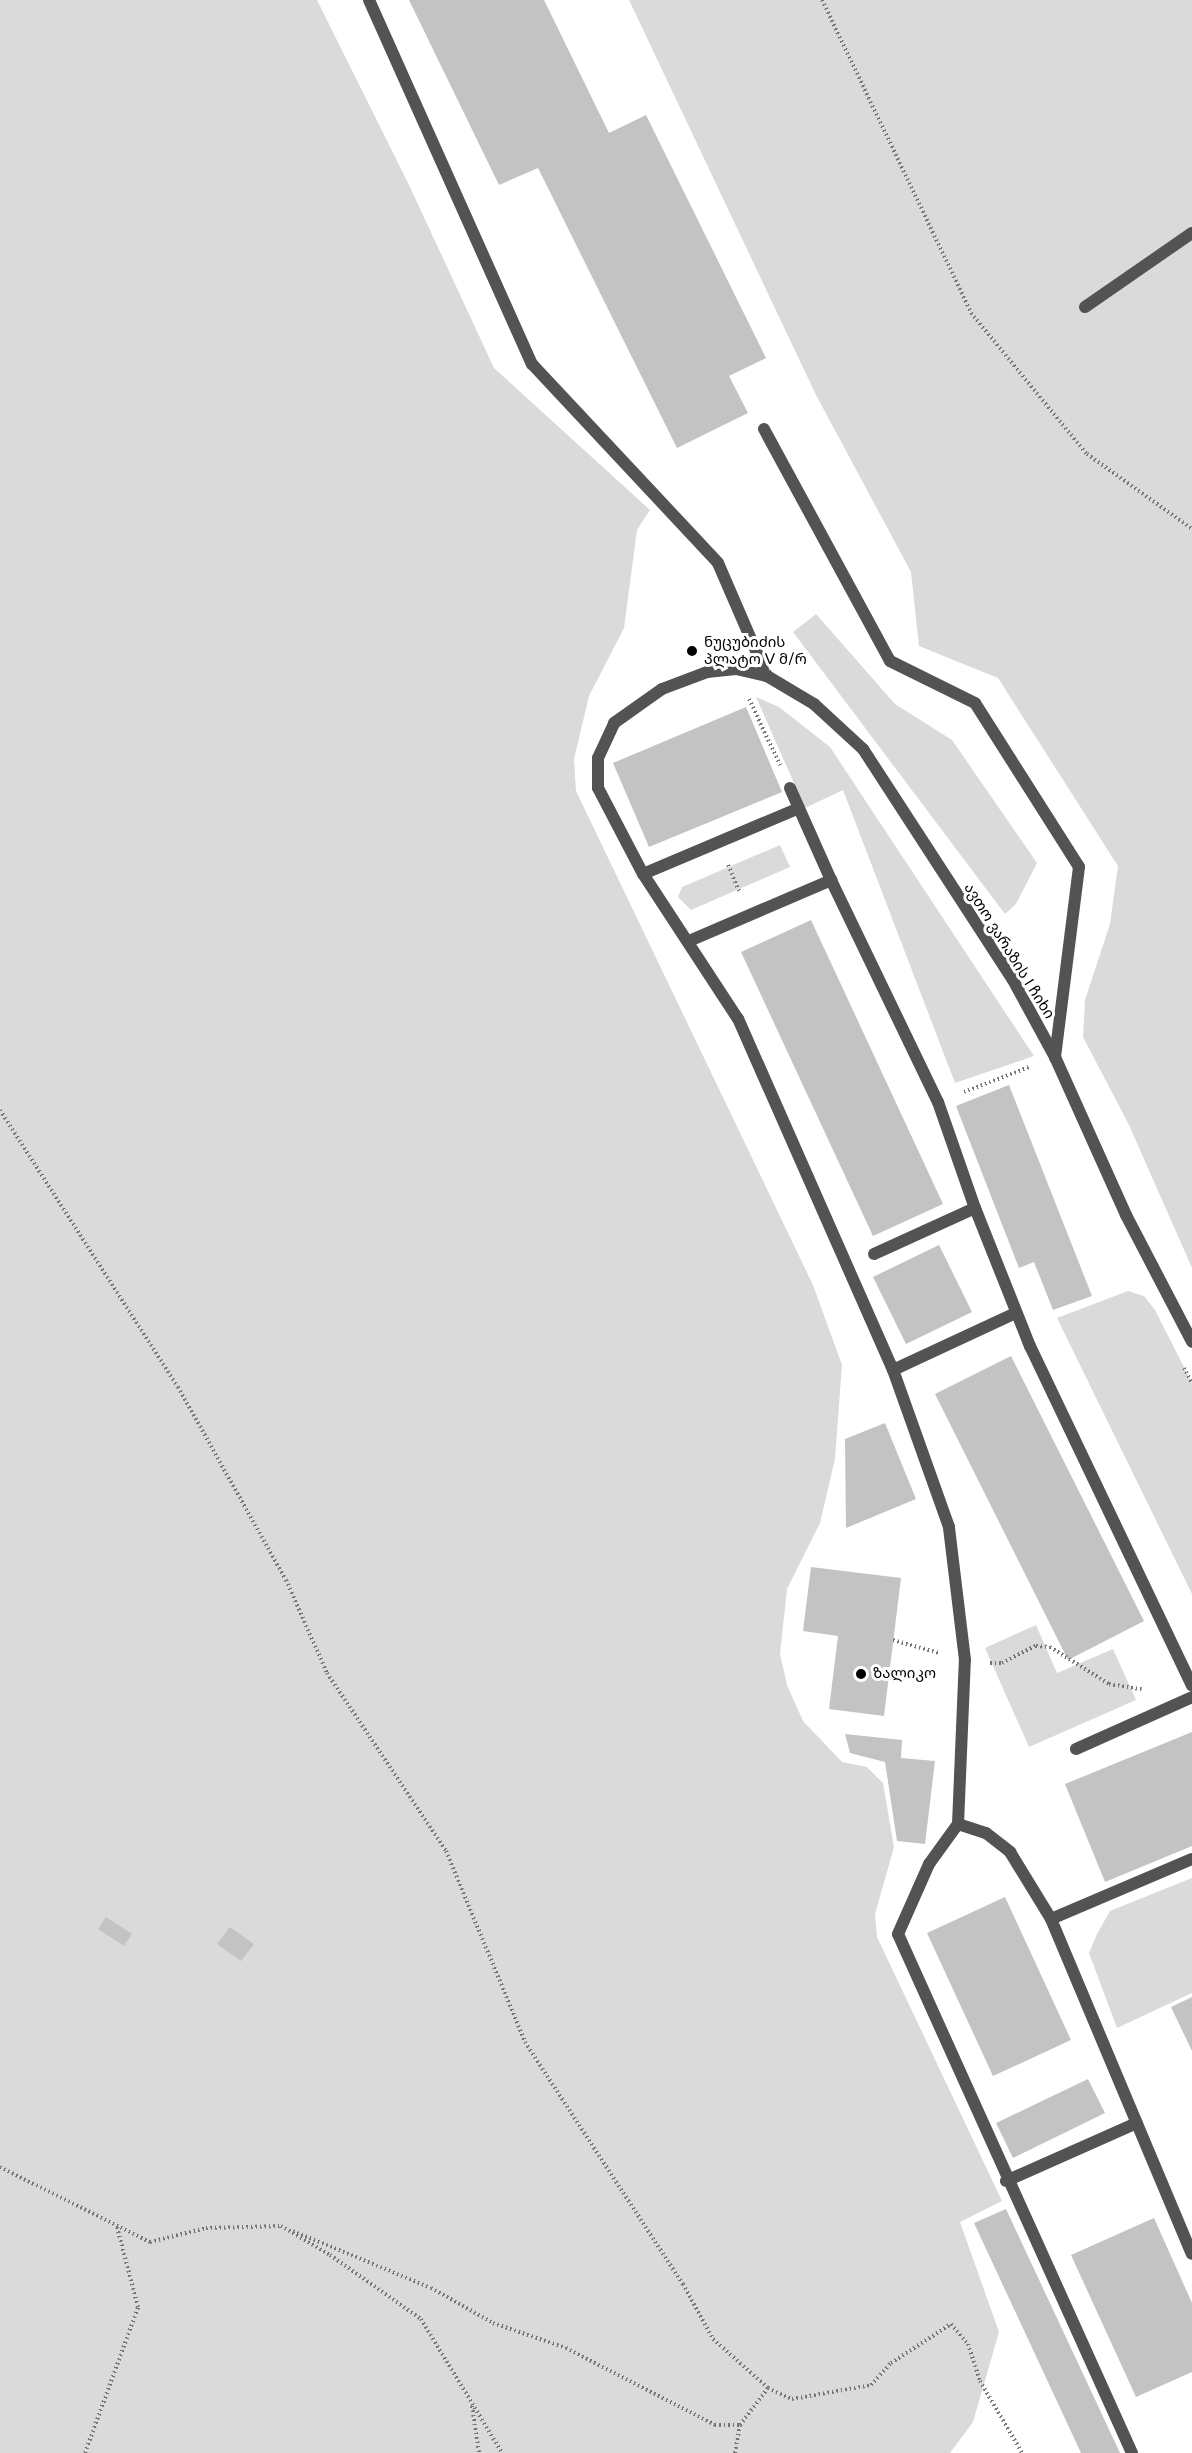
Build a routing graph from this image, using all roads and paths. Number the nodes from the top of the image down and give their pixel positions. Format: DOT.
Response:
graph roads {
  1 [pos="369,0"];
  2 [pos="822,0"];
  3 [pos="1192,233"];
  4 [pos="1085,307"];
  5 [pos="764,429"];
  6 [pos="1192,529"];
  7 [pos="736,669"];
  8 [pos="767,676"];
  9 [pos="790,788"];
  10 [pos="799,808"];
  11 [pos="718,842"];
  12 [pos="643,874"];
  13 [pos="831,880"];
  14 [pos="749,915"];
  15 [pos="689,940"];
  16 [pos="1055,1057"];
  17 [pos="938,1102"];
  18 [pos="0,1110"];
  19 [pos="975,1208"];
  20 [pos="874,1254"];
  21 [pos="1016,1313"];
  22 [pos="1192,1342"];
  23 [pos="893,1370"];
  24 [pos="893,1640"];
  25 [pos="965,1660"];
  26 [pos="1002,1663"];
  27 [pos="1192,1685"];
  28 [pos="1187,1699"];
  29 [pos="1076,1749"];
  30 [pos="958,1824"];
  31 [pos="1192,1859"];
  32 [pos="1051,1919"];
  33 [pos="1137,2123"];
  34 [pos="0,2167"];
  35 [pos="1006,2181"];
  36 [pos="117,2226"];
  37 [pos="281,2226"];
  38 [pos="1192,2254"];
  39 [pos="768,2388"];
  40 [pos="471,2403"];
  41 [pos="740,2425"];
  42 [pos="85,2453"];
  43 [pos="479,2453"];
  44 [pos="502,2453"];
  45 [pos="735,2453"];
  46 [pos="1022,2453"];
  47 [pos="1132,2453"];
  1 -- 8 [label="street"];
  2 -- 6 [label="path"];
  3 -- 4 [label="street"];
  5 -- 16 [label="street"];
  7 -- 8 [label="street, ავთო ვარაზის I ჩიხი"];
  7 -- 9 [label="path"];
  7 -- 12 [label="street, ავთო ვარაზის I ჩიხი"];
  8 -- 16 [label="street, ავთო ვარაზის I ჩიხი"];
  9 -- 10 [label="street"];
  10 -- 11 [label="street"];
  10 -- 13 [label="street"];
  11 -- 12 [label="street"];
  11 -- 14 [label="path"];
  12 -- 15 [label="street, ავთო ვარაზის I ჩიხი"];
  13 -- 14 [label="street"];
  13 -- 17 [label="street"];
  14 -- 15 [label="street"];
  15 -- 23 [label="street, ავთო ვარაზის I ჩიხი"];
  16 -- 17 [label="path"];
  16 -- 22 [label="street, ავთო ვარაზის I ჩიხი"];
  17 -- 19 [label="street"];
  18 -- 39 [label="path"];
  19 -- 20 [label="street"];
  19 -- 21 [label="street"];
  21 -- 23 [label="street"];
  21 -- 27 [label="street"];
  23 -- 25 [label="street, ავთო ვარაზის I ჩიხი"];
  24 -- 25 [label="path"];
  25 -- 30 [label="street, ავთო ვარაზის I ჩიხი"];
  26 -- 28 [label="path"];
  28 -- 29 [label="street"];
  30 -- 32 [label="street"];
  30 -- 35 [label="street"];
  31 -- 32 [label="street"];
  32 -- 33 [label="street"];
  33 -- 35 [label="street"];
  33 -- 38 [label="street"];
  34 -- 36 [label="path"];
  35 -- 47 [label="street"];
  36 -- 37 [label="path"];
  36 -- 42 [label="path"];
  37 -- 40 [label="path"];
  37 -- 41 [label="path"];
  39 -- 41 [label="path"];
  39 -- 46 [label="path"];
  40 -- 43 [label="path"];
  40 -- 44 [label="path"];
  41 -- 45 [label="path"];
}
